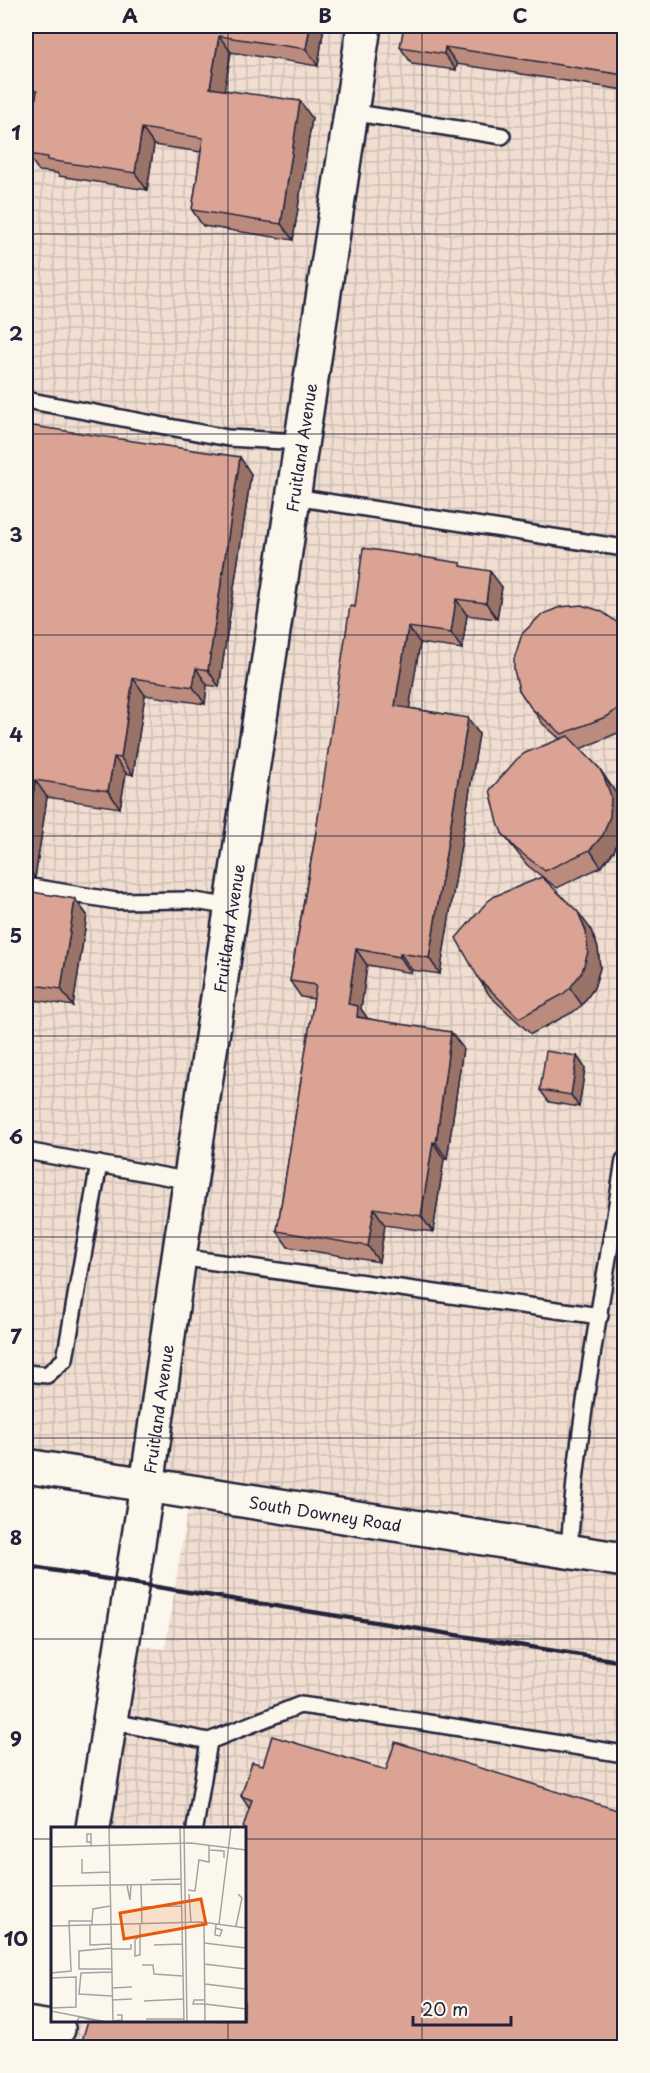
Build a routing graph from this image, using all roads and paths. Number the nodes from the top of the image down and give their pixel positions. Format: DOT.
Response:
graph roads {
  1 [pos="364,26"];
  2 [pos="351,112"];
  3 [pos="502,136"];
  4 [pos="26,400"];
  5 [pos="303,442"];
  6 [pos="294,497"];
  7 [pos="624,549"];
  8 [pos="26,886"];
  9 [pos="232,907"];
  10 [pos="26,1150"];
  11 [pos="624,1160"];
  12 [pos="99,1164"];
  13 [pos="190,1181"];
  14 [pos="179,1257"];
  15 [pos="600,1316"];
  16 [pos="26,1373"];
  17 [pos="26,1466"];
  18 [pos="147,1486"];
  19 [pos="569,1552"];
  20 [pos="624,1560"];
  21 [pos="109,1721"];
  22 [pos="209,1741"];
  23 [pos="624,1754"];
  24 [pos="93,1827"];
  25 [pos="195,1827"];
  26 [pos="26,2024"];
  27 [pos="57,2032"];
  1 -- 2 [label="street, Fruitland Avenue"];
  2 -- 3 [label="lane"];
  2 -- 5 [label="street, Fruitland Avenue"];
  4 -- 5 [label="lane"];
  5 -- 6 [label="street, Fruitland Avenue"];
  6 -- 7 [label="lane"];
  6 -- 9 [label="street, Fruitland Avenue"];
  8 -- 9 [label="lane"];
  9 -- 13 [label="street, Fruitland Avenue"];
  10 -- 12 [label="lane"];
  11 -- 15 [label="lane"];
  12 -- 13 [label="lane"];
  12 -- 16 [label="lane"];
  13 -- 14 [label="street, Fruitland Avenue"];
  14 -- 15 [label="lane"];
  14 -- 18 [label="street, Fruitland Avenue"];
  15 -- 19 [label="lane"];
  17 -- 18 [label="street, South Downey Road"];
  18 -- 19 [label="street, South Downey Road"];
  18 -- 21 [label="street, Fruitland Avenue"];
  19 -- 20 [label="street, South Downey Road"];
  21 -- 22 [label="lane"];
  21 -- 24 [label="street, Fruitland Avenue"];
  22 -- 23 [label="lane"];
  22 -- 25 [label="lane"];
  26 -- 27 [label="street"];
}
